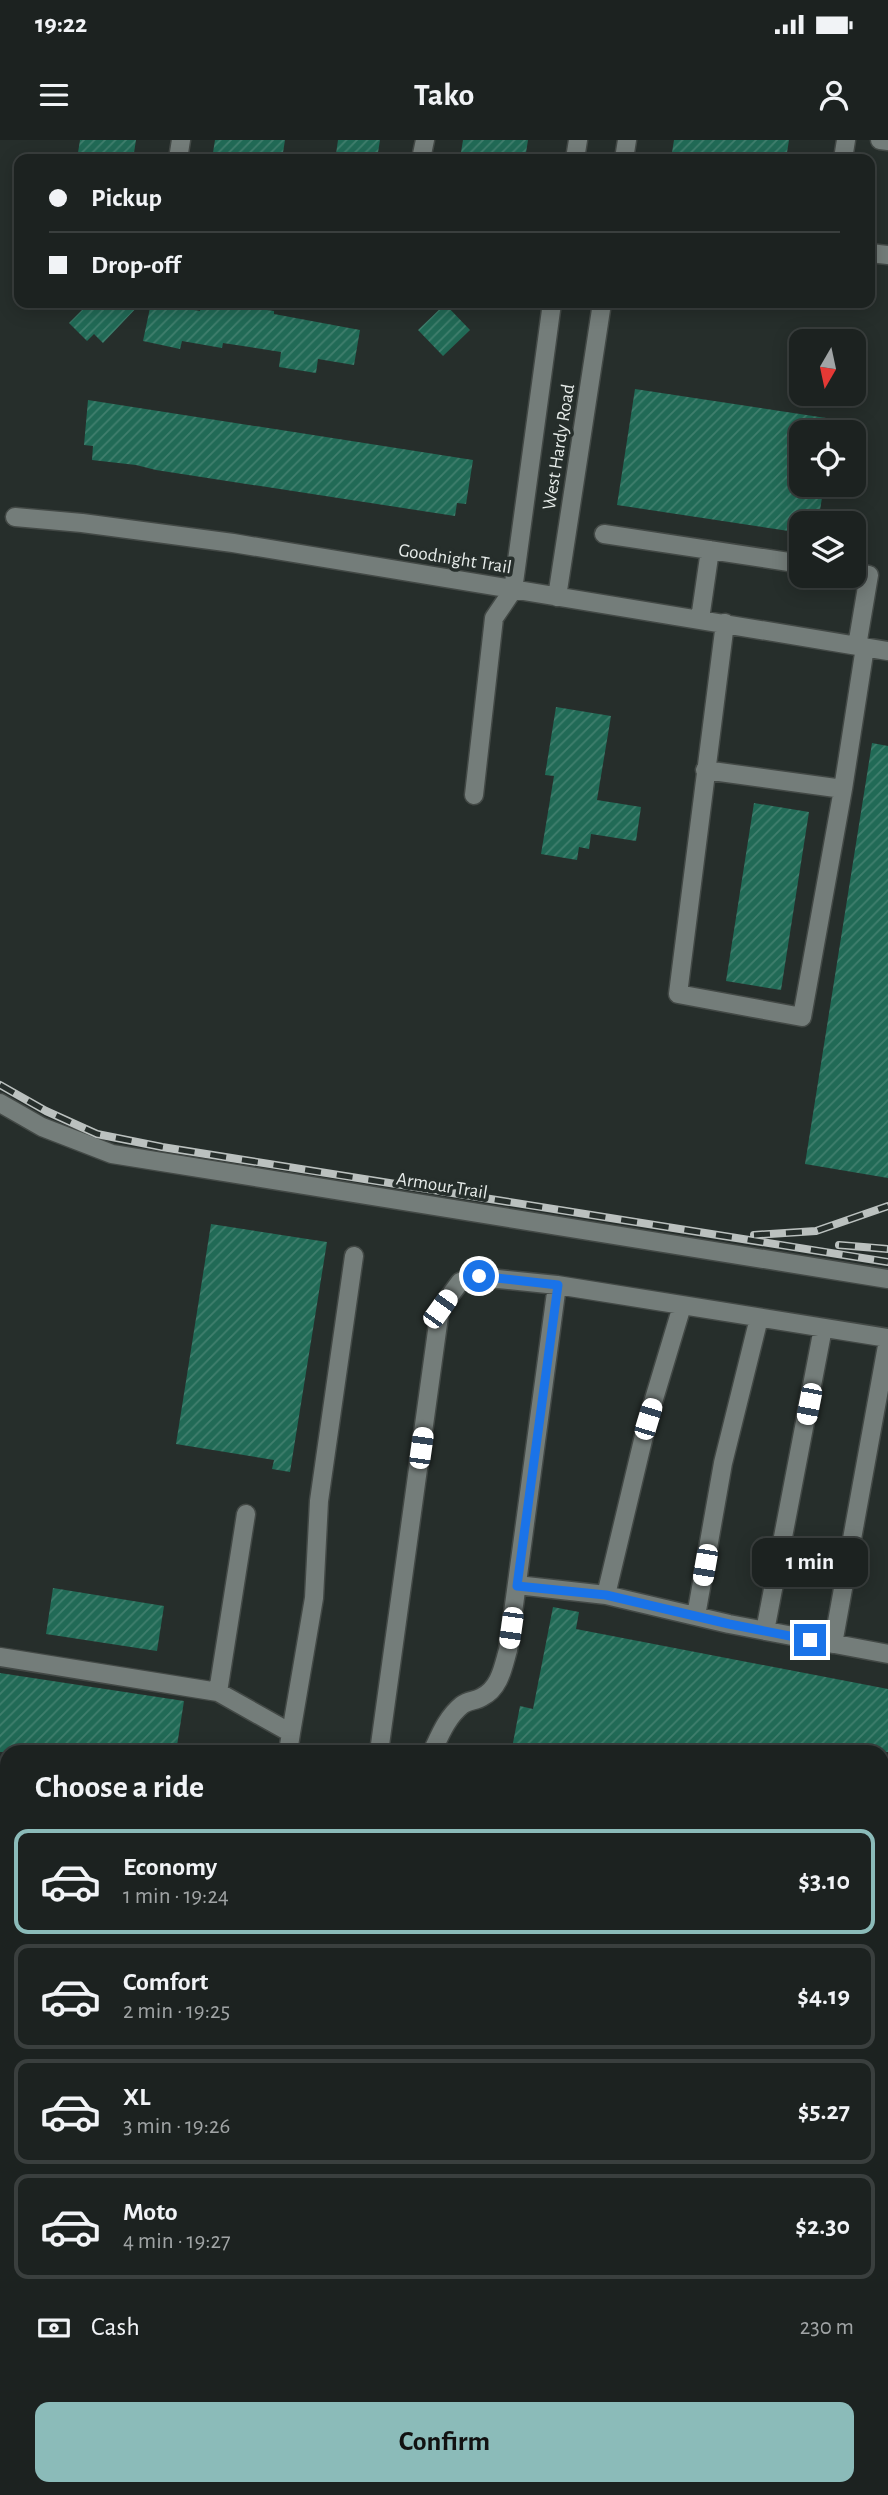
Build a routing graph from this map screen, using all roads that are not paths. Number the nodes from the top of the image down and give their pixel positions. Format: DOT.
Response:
graph roads {
  1 [pos="880,140"];
  2 [pos="888,141"];
  3 [pos="551,308"];
  4 [pos="601,308"];
  5 [pos="15,517"];
  6 [pos="604,534"];
  7 [pos="710,550"];
  8 [pos="789,562"];
  9 [pos="866,574"];
  10 [pos="513,590"];
  11 [pos="557,597"];
  12 [pos="700,619"];
  13 [pos="725,623"];
  14 [pos="861,646"];
  15 [pos="888,651"];
  16 [pos="705,770"];
  17 [pos="843,789"];
  18 [pos="474,795"];
  19 [pos="0,1103"];
  20 [pos="355,1256"];
  21 [pos="888,1279"];
  22 [pos="558,1285"];
  23 [pos="682,1306"];
  24 [pos="760,1318"];
  25 [pos="823,1328"];
  26 [pos="888,1339"];
  27 [pos="246,1514"];
  28 [pos="517,1586"];
  29 [pos="606,1595"];
  30 [pos="696,1616"];
  31 [pos="765,1631"];
  32 [pos="833,1644"];
  33 [pos="888,1654"];
  34 [pos="0,1657"];
  35 [pos="218,1692"];
  36 [pos="291,1733"];
  37 [pos="289,1745"];
  38 [pos="380,1745"];
  39 [pos="436,1745"];
  1 -- 2 [label="street"];
  3 -- 10 [label="street, West Hardy Road"];
  4 -- 11 [label="street, West Hardy Road"];
  5 -- 10 [label="street, Goodnight Trail"];
  6 -- 7 [label="street"];
  7 -- 8 [label="street"];
  7 -- 12 [label="street"];
  9 -- 14 [label="street"];
  10 -- 11 [label="street, Goodnight Trail"];
  10 -- 18 [label="street"];
  11 -- 12 [label="street, Goodnight Trail"];
  12 -- 13 [label="street, Goodnight Trail"];
  13 -- 14 [label="street, Goodnight Trail"];
  13 -- 16 [label="street"];
  14 -- 15 [label="street, Goodnight Trail"];
  14 -- 17 [label="street"];
  16 -- 17 [label="street"];
  16 -- 17 [label="street"];
  19 -- 21 [label="street, Armour Trail"];
  20 -- 36 [label="street"];
  22 -- 23 [label="street"];
  22 -- 28 [label="street"];
  22 -- 38 [label="street"];
  23 -- 24 [label="street"];
  23 -- 29 [label="street"];
  24 -- 25 [label="street"];
  24 -- 30 [label="street"];
  25 -- 26 [label="street"];
  25 -- 31 [label="street"];
  26 -- 32 [label="street"];
  27 -- 35 [label="street"];
  28 -- 29 [label="street"];
  28 -- 39 [label="street"];
  29 -- 30 [label="street"];
  30 -- 31 [label="street"];
  31 -- 32 [label="street"];
  32 -- 33 [label="street"];
  34 -- 35 [label="street"];
  35 -- 36 [label="street"];
  36 -- 37 [label="street"];
}
